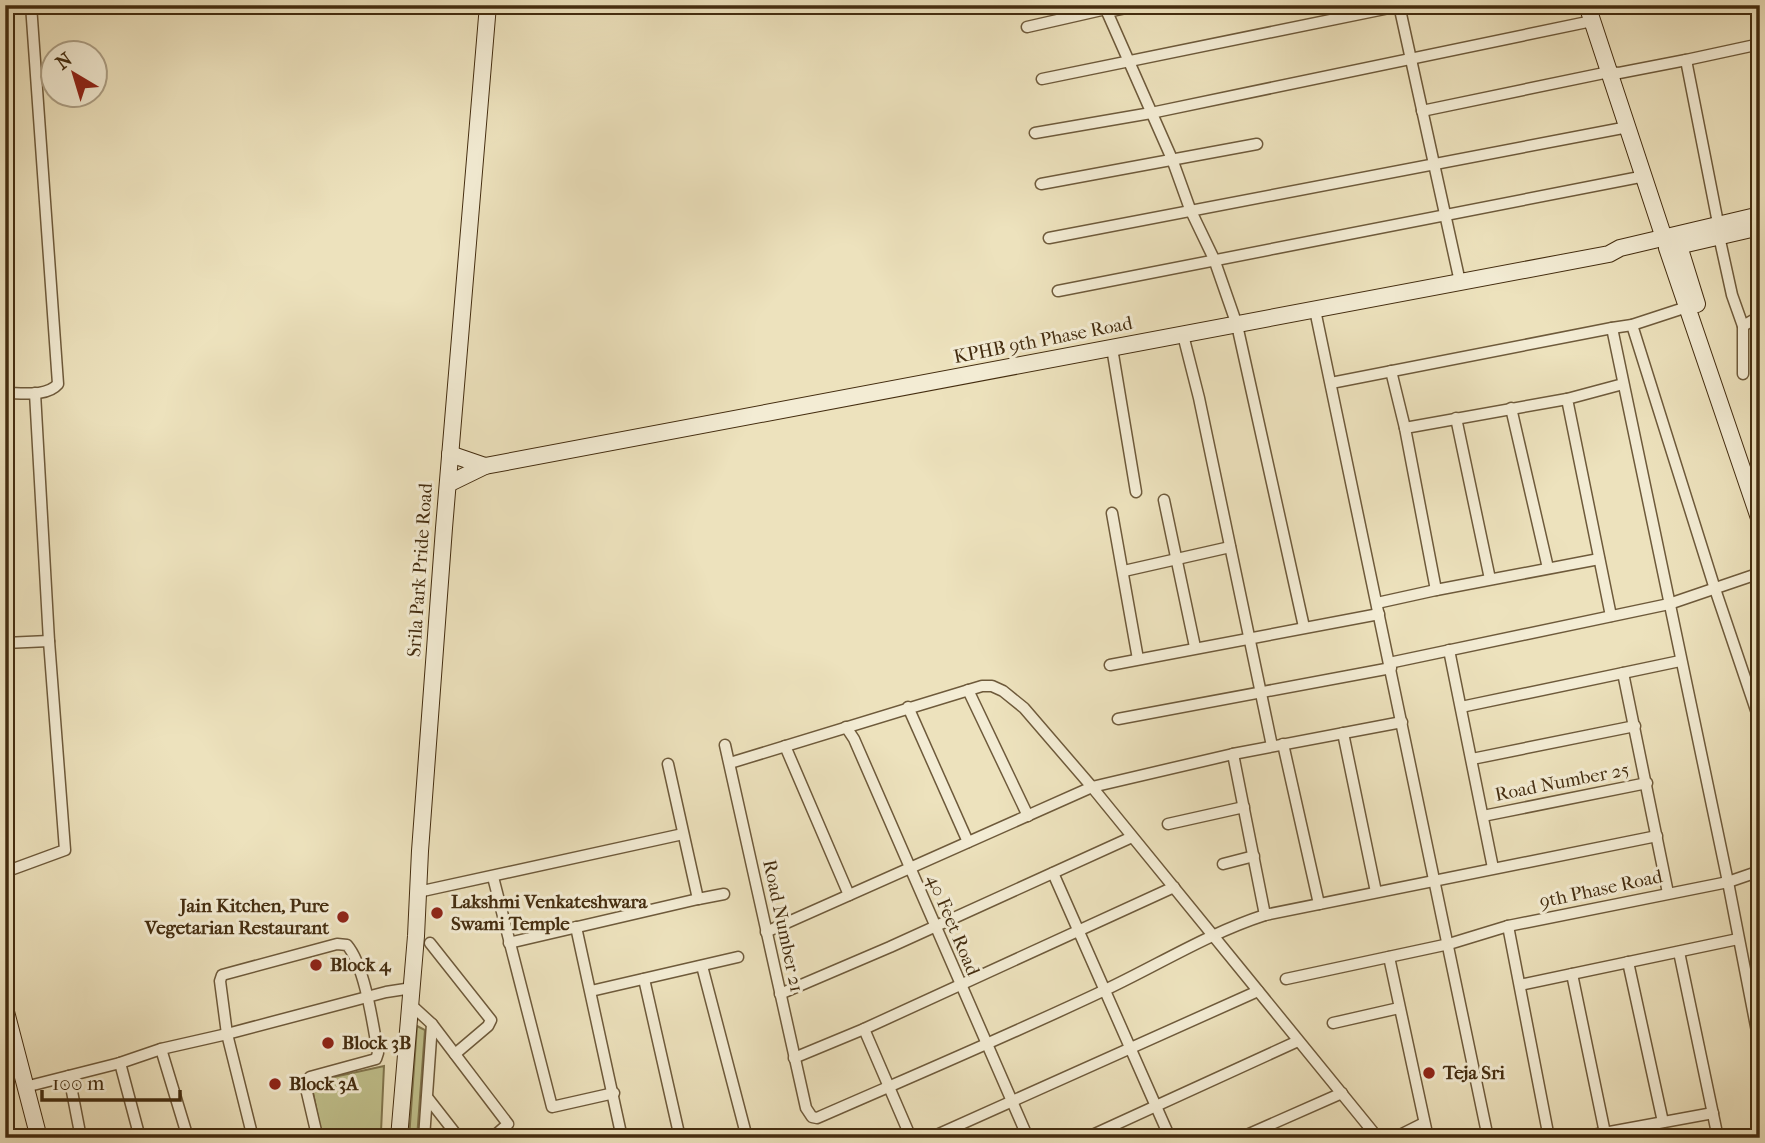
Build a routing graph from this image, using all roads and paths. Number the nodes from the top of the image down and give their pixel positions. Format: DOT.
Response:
graph roads {
  1 [pos="31,5"];
  2 [pos="488,5"];
  3 [pos="1141,5"];
  4 [pos="1587,5"];
  5 [pos="1401,6"];
  6 [pos="1106,9"];
  7 [pos="1594,13"];
  8 [pos="1027,27"];
  9 [pos="1760,44"];
  10 [pos="1411,60"];
  11 [pos="1686,60"];
  12 [pos="1130,62"];
  13 [pos="1614,73"];
  14 [pos="1042,79"];
  15 [pos="1422,111"];
  16 [pos="1151,113"];
  17 [pos="1628,127"];
  18 [pos="1035,133"];
  19 [pos="1257,144"];
  20 [pos="1172,159"];
  21 [pos="1434,163"];
  22 [pos="1645,176"];
  23 [pos="1041,184"];
  24 [pos="1190,209"];
  25 [pos="1446,214"];
  26 [pos="1760,215"];
  27 [pos="1760,227"];
  28 [pos="1719,230"];
  29 [pos="1049,238"];
  30 [pos="1671,242"];
  31 [pos="1214,259"];
  32 [pos="1460,282"];
  33 [pos="1058,291"];
  34 [pos="1687,307"];
  35 [pos="1315,310"];
  36 [pos="1760,316"];
  37 [pos="1237,325"];
  38 [pos="1632,325"];
  39 [pos="1743,326"];
  40 [pos="1612,328"];
  41 [pos="1182,335"];
  42 [pos="1112,348"];
  43 [pos="1391,371"];
  44 [pos="1743,373"];
  45 [pos="1331,383"];
  46 [pos="1623,384"];
  47 [pos="5,393"];
  48 [pos="35,393"];
  49 [pos="1567,399"];
  50 [pos="1511,408"];
  51 [pos="1456,418"];
  52 [pos="1405,428"];
  53 [pos="450,454"];
  54 [pos="485,466"];
  55 [pos="448,484"];
  56 [pos="1760,490"];
  57 [pos="1136,492"];
  58 [pos="1164,500"];
  59 [pos="1112,513"];
  60 [pos="1760,521"];
  61 [pos="1230,547"];
  62 [pos="1177,559"];
  63 [pos="1599,559"];
  64 [pos="1548,568"];
  65 [pos="1124,571"];
  66 [pos="1760,573"];
  67 [pos="1490,579"];
  68 [pos="1715,589"];
  69 [pos="1436,590"];
  70 [pos="1669,604"];
  71 [pos="1378,608"];
  72 [pos="1611,616"];
  73 [pos="1304,627"];
  74 [pos="1250,638"];
  75 [pos="49,641"];
  76 [pos="5,643"];
  77 [pos="1195,647"];
  78 [pos="1449,650"];
  79 [pos="1138,659"];
  80 [pos="1680,661"];
  81 [pos="1110,665"];
  82 [pos="1390,666"];
  83 [pos="1623,673"];
  84 [pos="968,690"];
  85 [pos="1261,692"];
  86 [pos="908,707"];
  87 [pos="1461,707"];
  88 [pos="1118,719"];
  89 [pos="1402,722"];
  90 [pos="1760,722"];
  91 [pos="1635,726"];
  92 [pos="846,727"];
  93 [pos="1343,733"];
  94 [pos="724,745"];
  95 [pos="1277,745"];
  96 [pos="785,746"];
  97 [pos="1233,754"];
  98 [pos="1472,759"];
  99 [pos="730,763"];
  100 [pos="668,764"];
  101 [pos="1647,783"];
  102 [pos="1092,787"];
  103 [pos="1244,807"];
  104 [pos="1028,816"];
  105 [pos="1483,816"];
  106 [pos="1168,824"];
  107 [pos="683,834"];
  108 [pos="1657,835"];
  109 [pos="1132,837"];
  110 [pos="968,842"];
  111 [pos="1254,856"];
  112 [pos="1223,864"];
  113 [pos="909,868"];
  114 [pos="1493,868"];
  115 [pos="5,872"];
  116 [pos="1757,872"];
  117 [pos="1053,873"];
  118 [pos="493,877"];
  119 [pos="1435,879"];
  120 [pos="1728,882"];
  121 [pos="1174,887"];
  122 [pos="1760,890"];
  123 [pos="418,892"];
  124 [pos="1376,892"];
  125 [pos="1668,893"];
  126 [pos="724,894"];
  127 [pos="849,895"];
  128 [pos="698,899"];
  129 [pos="1318,904"];
  130 [pos="1265,915"];
  131 [pos="1508,926"];
  132 [pos="576,927"];
  133 [pos="935,927"];
  134 [pos="1078,931"];
  135 [pos="766,932"];
  136 [pos="1213,937"];
  137 [pos="1738,939"];
  138 [pos="430,943"];
  139 [pos="509,943"];
  140 [pos="1449,944"];
  141 [pos="1679,951"];
  142 [pos="738,957"];
  143 [pos="1389,957"];
  144 [pos="1628,962"];
  145 [pos="702,966"];
  146 [pos="1572,974"];
  147 [pos="644,979"];
  148 [pos="1286,979"];
  149 [pos="960,985"];
  150 [pos="1520,985"];
  151 [pos="591,991"];
  152 [pos="1105,991"];
  153 [pos="1258,991"];
  154 [pos="780,994"];
  155 [pos="411,996"];
  156 [pos="367,998"];
  157 [pos="5,1008"];
  158 [pos="1399,1008"];
  159 [pos="1333,1023"];
  160 [pos="432,1024"];
  161 [pos="864,1029"];
  162 [pos="228,1034"];
  163 [pos="8,1037"];
  164 [pos="1298,1041"];
  165 [pos="986,1044"];
  166 [pos="1760,1047"];
  167 [pos="1130,1048"];
  168 [pos="161,1049"];
  169 [pos="455,1054"];
  170 [pos="794,1058"];
  171 [pos="120,1063"];
  172 [pos="69,1076"];
  173 [pos="889,1086"];
  174 [pos="25,1087"];
  175 [pos="614,1093"];
  176 [pos="1342,1093"];
  177 [pos="427,1097"];
  178 [pos="1010,1101"];
  179 [pos="1156,1106"];
  180 [pos="1713,1113"];
  181 [pos="1663,1122"];
  182 [pos="1424,1123"];
  183 [pos="1605,1133"];
  184 [pos="746,1134"];
  185 [pos="39,1138"];
  186 [pos="81,1138"];
  187 [pos="140,1138"];
  188 [pos="188,1138"];
  189 [pos="253,1138"];
  190 [pos="309,1138"];
  191 [pos="399,1138"];
  192 [pos="424,1138"];
  193 [pos="459,1138"];
  194 [pos="492,1138"];
  195 [pos="622,1138"];
  196 [pos="680,1138"];
  197 [pos="911,1138"];
  198 [pos="930,1138"];
  199 [pos="1028,1138"];
  200 [pos="1086,1138"];
  201 [pos="1170,1138"];
  202 [pos="1240,1138"];
  203 [pos="1378,1138"];
  204 [pos="1394,1138"];
  205 [pos="1428,1138"];
  206 [pos="1488,1138"];
  207 [pos="1549,1138"];
  208 [pos="1577,1138"];
  209 [pos="1718,1138"];
  1 -- 48 [label="street"];
  2 -- 53 [label="street, Srila Park Pride Road"];
  3 -- 6 [label="street"];
  4 -- 7 [label="street"];
  5 -- 10 [label="street"];
  5 -- 12 [label="street"];
  6 -- 8 [label="street"];
  6 -- 12 [label="street"];
  7 -- 10 [label="street"];
  7 -- 13 [label="street"];
  9 -- 11 [label="street"];
  10 -- 15 [label="street"];
  10 -- 16 [label="street"];
  11 -- 13 [label="street"];
  11 -- 28 [label="street"];
  12 -- 14 [label="street"];
  12 -- 16 [label="street"];
  13 -- 15 [label="street"];
  13 -- 17 [label="street"];
  13 -- 30 [label="street"];
  15 -- 21 [label="street"];
  16 -- 18 [label="street"];
  16 -- 20 [label="street"];
  17 -- 21 [label="street"];
  17 -- 22 [label="street"];
  19 -- 20 [label="street"];
  20 -- 23 [label="street"];
  20 -- 24 [label="street"];
  21 -- 24 [label="street"];
  21 -- 25 [label="street"];
  22 -- 25 [label="street"];
  22 -- 30 [label="street"];
  24 -- 29 [label="street"];
  24 -- 31 [label="street"];
  25 -- 31 [label="street"];
  25 -- 32 [label="street"];
  26 -- 28 [label="street, KPHB 9th Phase Road"];
  27 -- 28 [label="street, KPHB 9th Phase Road"];
  28 -- 30 [label="street, KPHB 9th Phase Road"];
  28 -- 39 [label="street"];
  30 -- 32 [label="street, KPHB 9th Phase Road"];
  30 -- 34 [label="street"];
  30 -- 56 [label="street"];
  31 -- 33 [label="street"];
  31 -- 37 [label="street"];
  32 -- 35 [label="street, KPHB 9th Phase Road"];
  34 -- 38 [label="street"];
  34 -- 60 [label="street"];
  35 -- 37 [label="street, KPHB 9th Phase Road"];
  35 -- 45 [label="street"];
  36 -- 39 [label="street"];
  37 -- 41 [label="street, KPHB 9th Phase Road"];
  37 -- 73 [label="street"];
  38 -- 40 [label="street"];
  38 -- 68 [label="street"];
  39 -- 44 [label="street"];
  40 -- 43 [label="street"];
  40 -- 46 [label="street"];
  41 -- 42 [label="street, KPHB 9th Phase Road"];
  41 -- 61 [label="street"];
  42 -- 54 [label="street, KPHB 9th Phase Road"];
  42 -- 57 [label="street"];
  43 -- 45 [label="street"];
  43 -- 52 [label="street"];
  45 -- 71 [label="street"];
  46 -- 49 [label="street"];
  46 -- 70 [label="street"];
  47 -- 48 [label="street"];
  48 -- 75 [label="street"];
  49 -- 50 [label="street"];
  49 -- 63 [label="street"];
  50 -- 51 [label="street"];
  50 -- 64 [label="street"];
  51 -- 52 [label="street"];
  51 -- 67 [label="street"];
  52 -- 69 [label="street"];
  53 -- 54 [label="street, KPHB 9th Phase Road"];
  53 -- 55 [label="street, Srila Park Pride Road"];
  54 -- 55 [label="street, KPHB 9th Phase Road"];
  55 -- 123 [label="street, Srila Park Pride Road"];
  58 -- 62 [label="street"];
  59 -- 65 [label="street"];
  61 -- 62 [label="street"];
  61 -- 74 [label="street"];
  62 -- 65 [label="street"];
  62 -- 77 [label="street"];
  63 -- 64 [label="street"];
  63 -- 72 [label="street"];
  64 -- 67 [label="street"];
  65 -- 79 [label="street"];
  66 -- 68 [label="street"];
  67 -- 69 [label="street"];
  68 -- 70 [label="street"];
  68 -- 90 [label="street"];
  69 -- 71 [label="street"];
  70 -- 72 [label="street"];
  70 -- 80 [label="street"];
  71 -- 73 [label="street"];
  71 -- 82 [label="street"];
  72 -- 78 [label="street"];
  73 -- 74 [label="street"];
  74 -- 77 [label="street"];
  74 -- 85 [label="street"];
  75 -- 76 [label="street"];
  75 -- 115 [label="street"];
  77 -- 79 [label="street"];
  78 -- 82 [label="street"];
  78 -- 87 [label="street"];
  79 -- 81 [label="street"];
  80 -- 83 [label="street"];
  80 -- 120 [label="street"];
  82 -- 85 [label="street"];
  82 -- 89 [label="street"];
  83 -- 87 [label="street"];
  83 -- 91 [label="street"];
  84 -- 86 [label="street"];
  84 -- 102 [label="street"];
  84 -- 104 [label="street"];
  85 -- 88 [label="street"];
  85 -- 95 [label="street"];
  86 -- 92 [label="street"];
  86 -- 110 [label="street"];
  87 -- 98 [label="street"];
  89 -- 93 [label="street"];
  89 -- 119 [label="street"];
  91 -- 98 [label="street"];
  91 -- 101 [label="street"];
  92 -- 96 [label="street"];
  92 -- 113 [label="street, 40 Feet Road"];
  93 -- 95 [label="street"];
  93 -- 124 [label="street"];
  94 -- 99 [label="street, Road Number 21"];
  95 -- 97 [label="street"];
  95 -- 129 [label="street"];
  96 -- 99 [label="street"];
  96 -- 127 [label="street"];
  97 -- 102 [label="street"];
  97 -- 103 [label="street"];
  98 -- 105 [label="street"];
  99 -- 135 [label="street, Road Number 21"];
  100 -- 107 [label="street"];
  101 -- 105 [label="street, Road Number 25"];
  101 -- 108 [label="street"];
  102 -- 104 [label="street"];
  102 -- 109 [label="street"];
  103 -- 106 [label="street"];
  103 -- 111 [label="street"];
  104 -- 110 [label="street"];
  105 -- 114 [label="street"];
  107 -- 118 [label="street"];
  107 -- 128 [label="street"];
  108 -- 114 [label="street"];
  108 -- 125 [label="street"];
  109 -- 117 [label="street"];
  109 -- 121 [label="street"];
  110 -- 113 [label="street"];
  111 -- 112 [label="street"];
  111 -- 130 [label="street"];
  113 -- 127 [label="street"];
  113 -- 133 [label="street, 40 Feet Road"];
  114 -- 119 [label="street"];
  116 -- 120 [label="street, 9th Phase Road"];
  116 -- 122 [label="street"];
  117 -- 133 [label="street"];
  117 -- 134 [label="street"];
  118 -- 123 [label="street"];
  118 -- 139 [label="street"];
  119 -- 124 [label="street"];
  119 -- 140 [label="street"];
  120 -- 125 [label="street, 9th Phase Road"];
  120 -- 137 [label="street"];
  121 -- 134 [label="street"];
  121 -- 136 [label="street"];
  123 -- 155 [label="street, Srila Park Pride Road"];
  124 -- 129 [label="street"];
  125 -- 131 [label="street, 9th Phase Road"];
  126 -- 128 [label="street"];
  127 -- 135 [label="street"];
  128 -- 132 [label="street"];
  129 -- 130 [label="street"];
  130 -- 136 [label="street"];
  131 -- 140 [label="street, 9th Phase Road"];
  131 -- 150 [label="street"];
  132 -- 139 [label="street"];
  132 -- 151 [label="street"];
  133 -- 149 [label="street, 40 Feet Road"];
  133 -- 154 [label="street"];
  134 -- 149 [label="street"];
  134 -- 152 [label="street"];
  135 -- 154 [label="street, Road Number 21"];
  136 -- 152 [label="street"];
  136 -- 153 [label="street"];
  137 -- 141 [label="street"];
  137 -- 166 [label="street"];
  138 -- 169 [label="street"];
  139 -- 175 [label="street"];
  140 -- 143 [label="street, 9th Phase Road"];
  140 -- 206 [label="street"];
  141 -- 144 [label="street"];
  141 -- 180 [label="street"];
  142 -- 145 [label="street"];
  143 -- 148 [label="street, 9th Phase Road"];
  143 -- 158 [label="street"];
  144 -- 146 [label="street"];
  144 -- 181 [label="street"];
  145 -- 147 [label="street"];
  145 -- 184 [label="street"];
  146 -- 150 [label="street"];
  146 -- 183 [label="street"];
  147 -- 151 [label="street"];
  147 -- 196 [label="street"];
  149 -- 161 [label="street"];
  149 -- 165 [label="street, 40 Feet Road"];
  150 -- 207 [label="street"];
  151 -- 175 [label="street"];
  152 -- 165 [label="street"];
  152 -- 167 [label="street"];
  153 -- 164 [label="street"];
  153 -- 167 [label="street"];
  154 -- 170 [label="street, Road Number 21"];
  155 -- 156 [label="street"];
  155 -- 160 [label="street"];
  155 -- 191 [label="street, Srila Park Pride Road"];
  156 -- 162 [label="street"];
  156 -- 162 [label="street"];
  156 -- 190 [label="street"];
  157 -- 163 [label="street"];
  158 -- 159 [label="street"];
  158 -- 182 [label="street"];
  160 -- 169 [label="street"];
  160 -- 177 [label="street"];
  161 -- 170 [label="street"];
  161 -- 173 [label="street"];
  162 -- 168 [label="street"];
  162 -- 189 [label="street"];
  163 -- 174 [label="street"];
  164 -- 176 [label="street"];
  164 -- 179 [label="street"];
  165 -- 173 [label="street"];
  165 -- 178 [label="street, 40 Feet Road"];
  167 -- 178 [label="street"];
  167 -- 179 [label="street"];
  168 -- 171 [label="street"];
  168 -- 188 [label="street"];
  169 -- 194 [label="street"];
  170 -- 173 [label="street, Road Number 21"];
  171 -- 172 [label="street"];
  171 -- 187 [label="street"];
  172 -- 174 [label="street"];
  172 -- 186 [label="street"];
  173 -- 197 [label="street"];
  174 -- 185 [label="street"];
  175 -- 195 [label="street"];
  176 -- 202 [label="street"];
  176 -- 203 [label="street"];
  177 -- 192 [label="street"];
  177 -- 193 [label="street"];
  178 -- 198 [label="street"];
  178 -- 199 [label="street, 40 Feet Road"];
  179 -- 200 [label="street"];
  179 -- 201 [label="street"];
  180 -- 181 [label="street"];
  180 -- 209 [label="street"];
  181 -- 183 [label="street"];
  182 -- 204 [label="street"];
  182 -- 205 [label="street"];
  183 -- 208 [label="street"];
}
